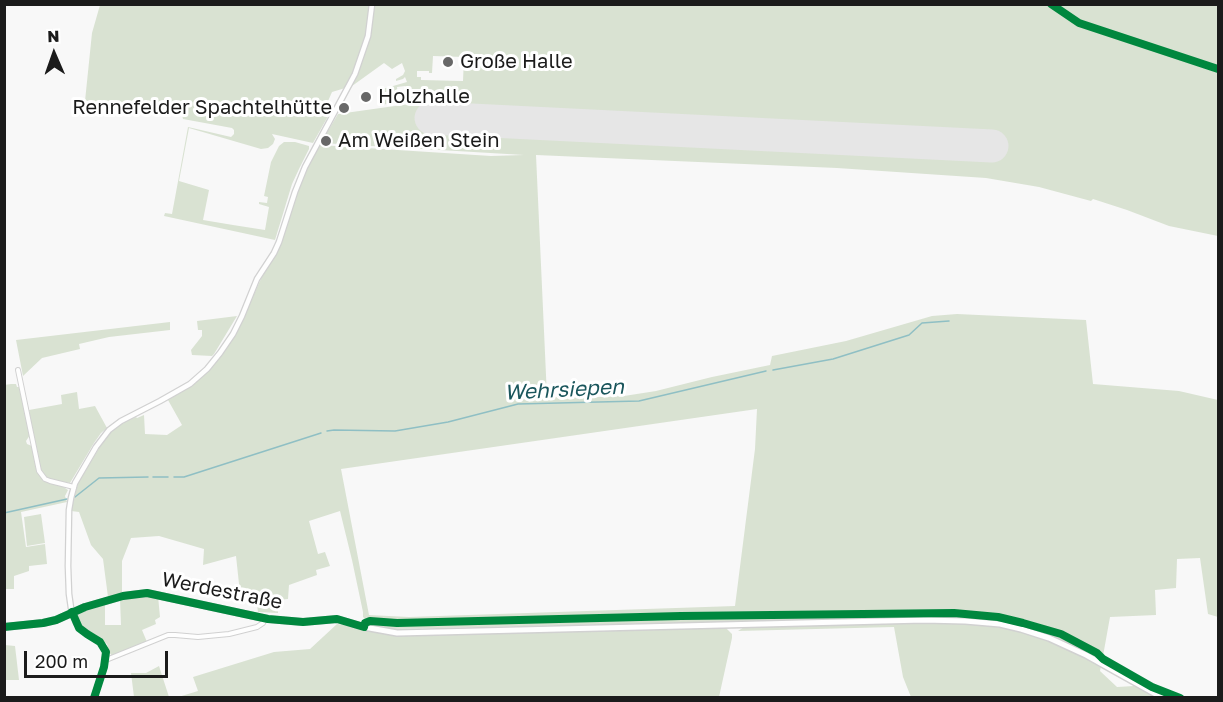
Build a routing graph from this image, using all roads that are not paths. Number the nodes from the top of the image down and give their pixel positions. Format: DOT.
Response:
graph roads {
  1 [pos="372,4"];
  2 [pos="18,370"];
  3 [pos="74,487"];
  4 [pos="72,612"];
  5 [pos="265,619"];
  6 [pos="4,627"];
  7 [pos="106,660"];
  8 [pos="94,698"];
  9 [pos="1163,698"];
  1 -- 3 [label="street"];
  2 -- 3 [label="street"];
  3 -- 4 [label="street"];
  4 -- 5 [label="main road, Werdestraße"];
  4 -- 6 [label="main road, Werdestraße"];
  4 -- 7 [label="street"];
  5 -- 7 [label="street"];
  5 -- 9 [label="main road, Werdestraße"];
  7 -- 8 [label="street"];
}
